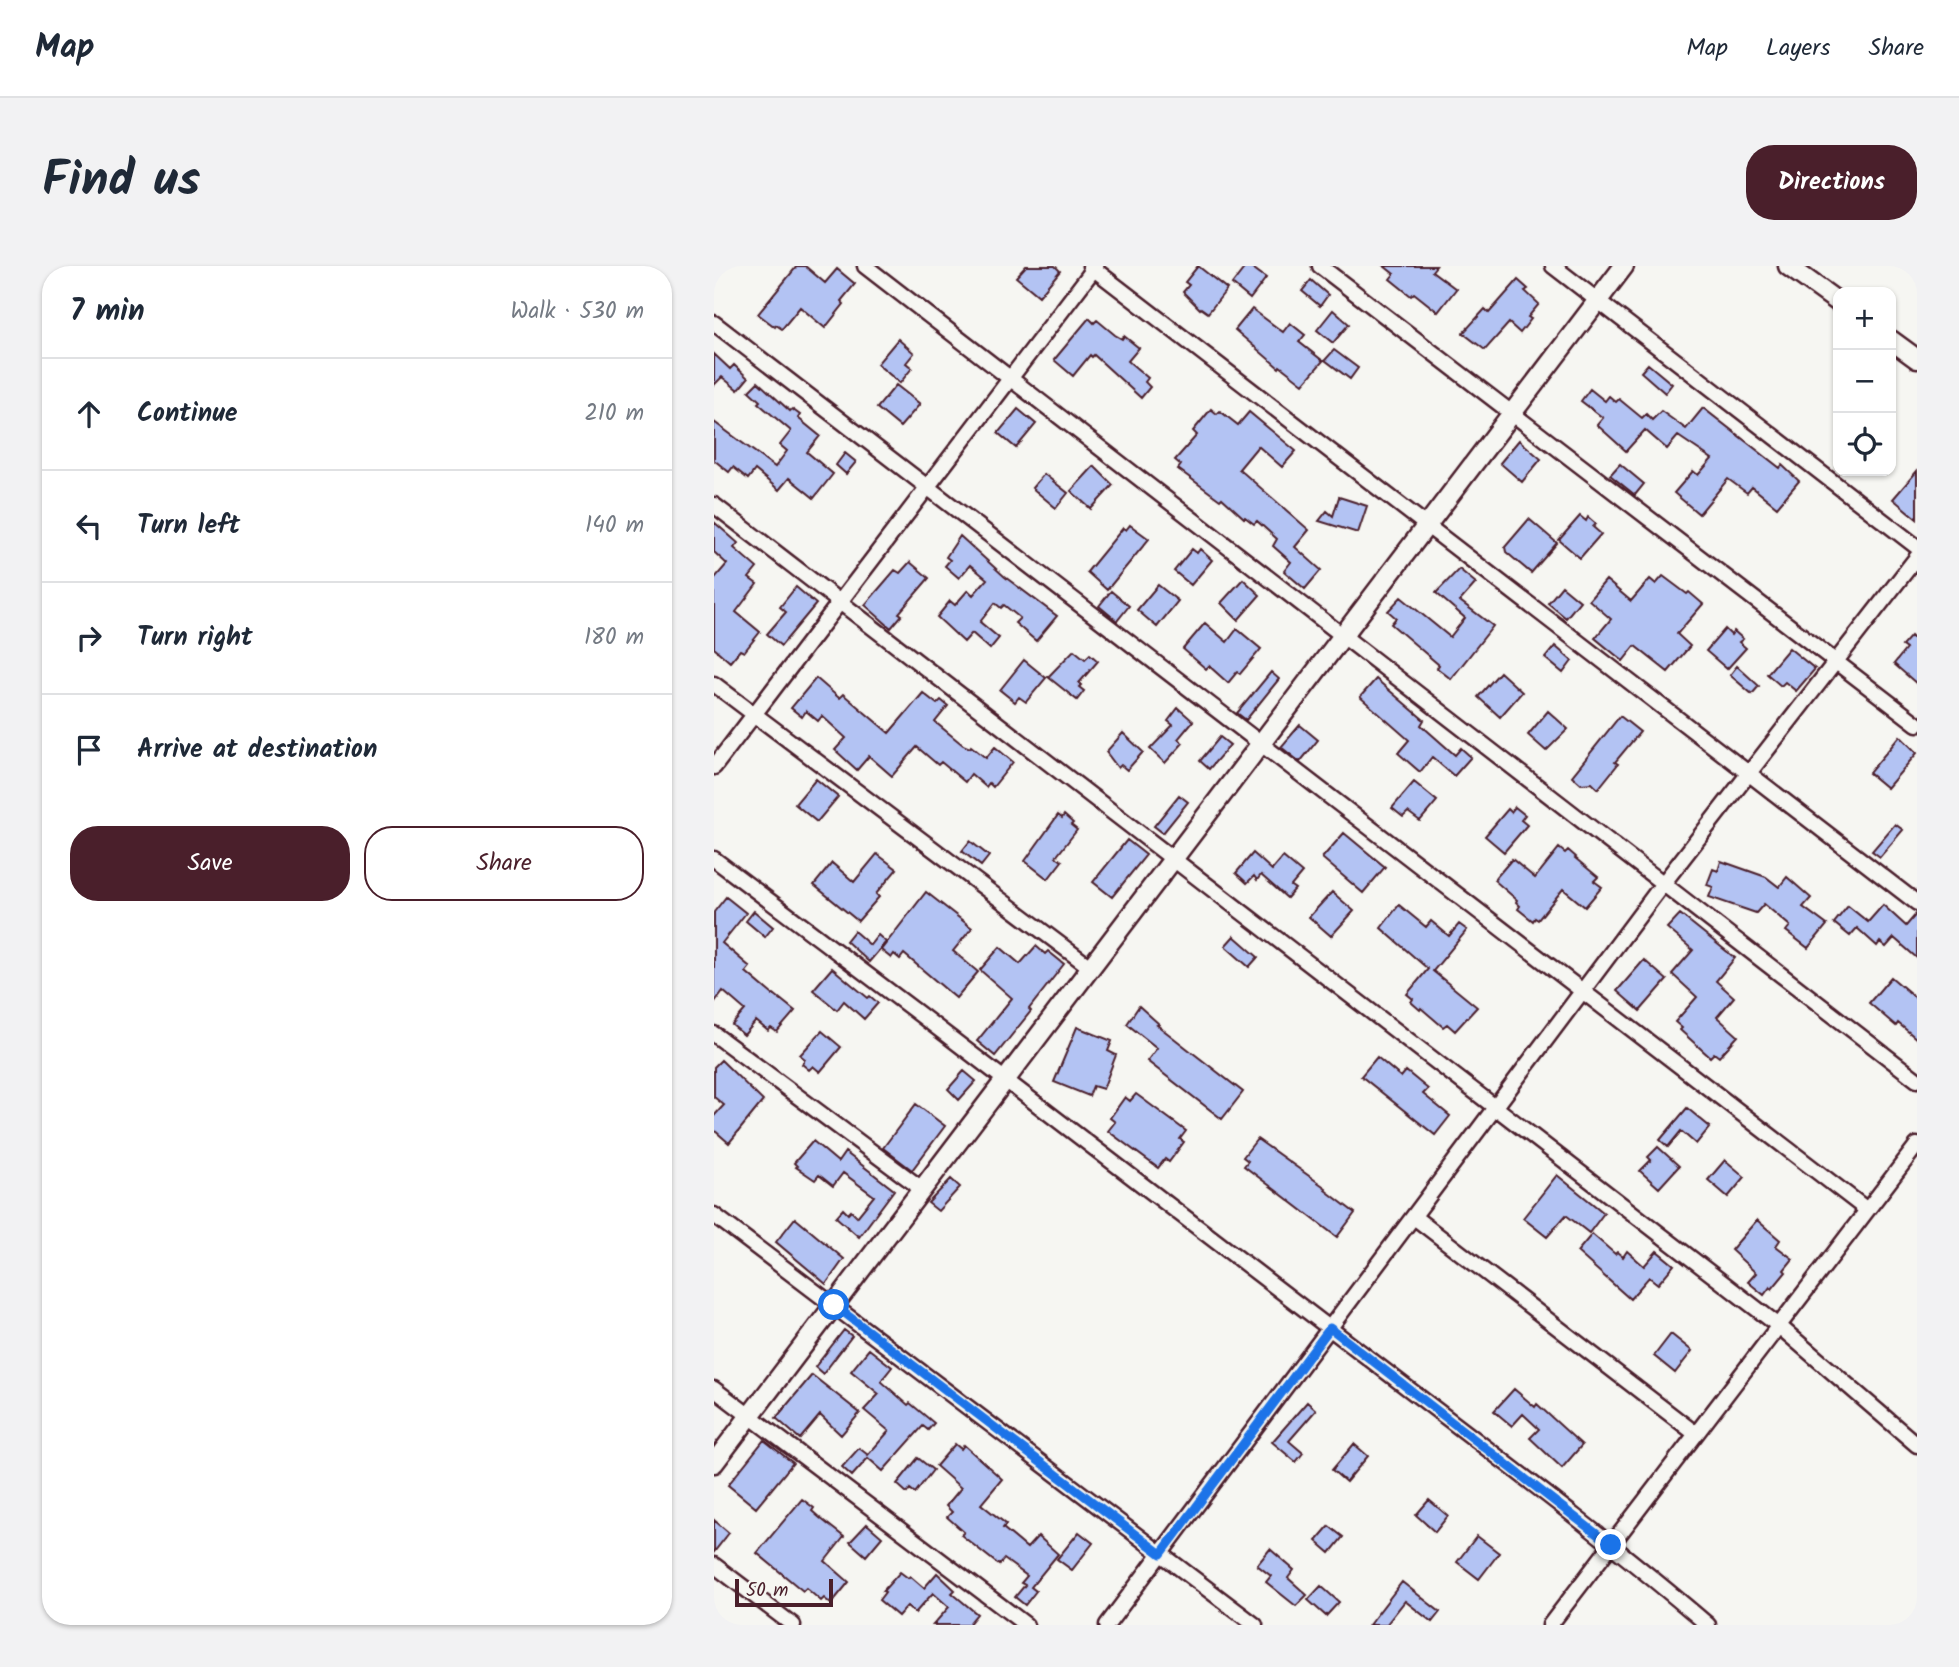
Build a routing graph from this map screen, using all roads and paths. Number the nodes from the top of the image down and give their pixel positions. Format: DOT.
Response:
graph roads {
  1 [pos="866,266"];
  2 [pos="1320,266"];
  3 [pos="1553,266"];
  4 [pos="1624,266"];
  5 [pos="1788,266"];
  6 [pos="1093,267"];
  7 [pos="1833,298"];
  8 [pos="1597,300"];
  9 [pos="714,323"];
  10 [pos="1896,344"];
  11 [pos="1917,359"];
  12 [pos="1010,378"];
  13 [pos="1512,413"];
  14 [pos="927,487"];
  15 [pos="714,505"];
  16 [pos="1426,526"];
  17 [pos="1917,547"];
  18 [pos="1917,557"];
  19 [pos="840,602"];
  20 [pos="1343,636"];
  21 [pos="1835,661"];
  22 [pos="714,684"];
  23 [pos="754,714"];
  24 [pos="1917,724"];
  25 [pos="1261,744"];
  26 [pos="714,767"];
  27 [pos="1748,773"];
  28 [pos="714,859"];
  29 [pos="1173,859"];
  30 [pos="1662,885"];
  31 [pos="1917,903"];
  32 [pos="1090,967"];
  33 [pos="1583,991"];
  34 [pos="714,1034"];
  35 [pos="1006,1078"];
  36 [pos="1917,1080"];
  37 [pos="1496,1107"];
  38 [pos="1917,1145"];
  39 [pos="922,1189"];
  40 [pos="1867,1210"];
  41 [pos="714,1215"];
  42 [pos="1414,1216"];
  43 [pos="834,1305"];
  44 [pos="1779,1326"];
  45 [pos="1330,1328"];
  46 [pos="714,1389"];
  47 [pos="750,1416"];
  48 [pos="1696,1434"];
  49 [pos="1917,1445"];
  50 [pos="714,1463"];
  51 [pos="1611,1545"];
  52 [pos="1161,1554"];
  53 [pos="714,1565"];
  54 [pos="793,1625"];
  55 [pos="1026,1625"];
  56 [pos="1107,1625"];
  57 [pos="1255,1625"];
  58 [pos="1550,1625"];
  59 [pos="1708,1625"];
  1 -- 12 [label="street"];
  2 -- 13 [label="street"];
  3 -- 8 [label="street"];
  4 -- 8 [label="main road"];
  5 -- 7 [label="main road"];
  6 -- 12 [label="street"];
  6 -- 16 [label="street"];
  8 -- 13 [label="main road"];
  8 -- 17 [label="street"];
  9 -- 14 [label="street"];
  10 -- 11 [label="main road"];
  12 -- 14 [label="street"];
  12 -- 20 [label="street"];
  13 -- 16 [label="main road"];
  13 -- 21 [label="street"];
  14 -- 19 [label="street"];
  14 -- 25 [label="street"];
  15 -- 19 [label="street"];
  16 -- 20 [label="main road"];
  16 -- 27 [label="street"];
  18 -- 21 [label="street"];
  19 -- 23 [label="street"];
  19 -- 29 [label="street"];
  20 -- 25 [label="main road"];
  20 -- 30 [label="street"];
  21 -- 24 [label="street"];
  21 -- 27 [label="street"];
  22 -- 23 [label="street"];
  23 -- 26 [label="street"];
  23 -- 32 [label="street"];
  25 -- 29 [label="main road"];
  25 -- 33 [label="street"];
  27 -- 30 [label="street"];
  27 -- 31 [label="street"];
  28 -- 35 [label="street"];
  29 -- 32 [label="main road"];
  29 -- 37 [label="street"];
  30 -- 33 [label="street"];
  30 -- 36 [label="street"];
  32 -- 35 [label="main road"];
  33 -- 37 [label="street"];
  33 -- 40 [label="street"];
  34 -- 39 [label="street"];
  35 -- 39 [label="main road"];
  35 -- 45 [label="street"];
  37 -- 42 [label="street"];
  37 -- 44 [label="street"];
  38 -- 40 [label="street"];
  39 -- 43 [label="main road"];
  40 -- 44 [label="street"];
  41 -- 43 [label="street"];
  42 -- 45 [label="street"];
  42 -- 48 [label="street"];
  43 -- 47 [label="main road"];
  43 -- 52 [label="street"];
  44 -- 48 [label="street"];
  44 -- 49 [label="street"];
  45 -- 51 [label="street"];
  45 -- 52 [label="street"];
  46 -- 47 [label="street"];
  47 -- 50 [label="main road"];
  47 -- 55 [label="street"];
  48 -- 51 [label="street"];
  51 -- 58 [label="street"];
  51 -- 59 [label="street"];
  52 -- 56 [label="street"];
  52 -- 57 [label="street"];
  53 -- 54 [label="street"];
}
